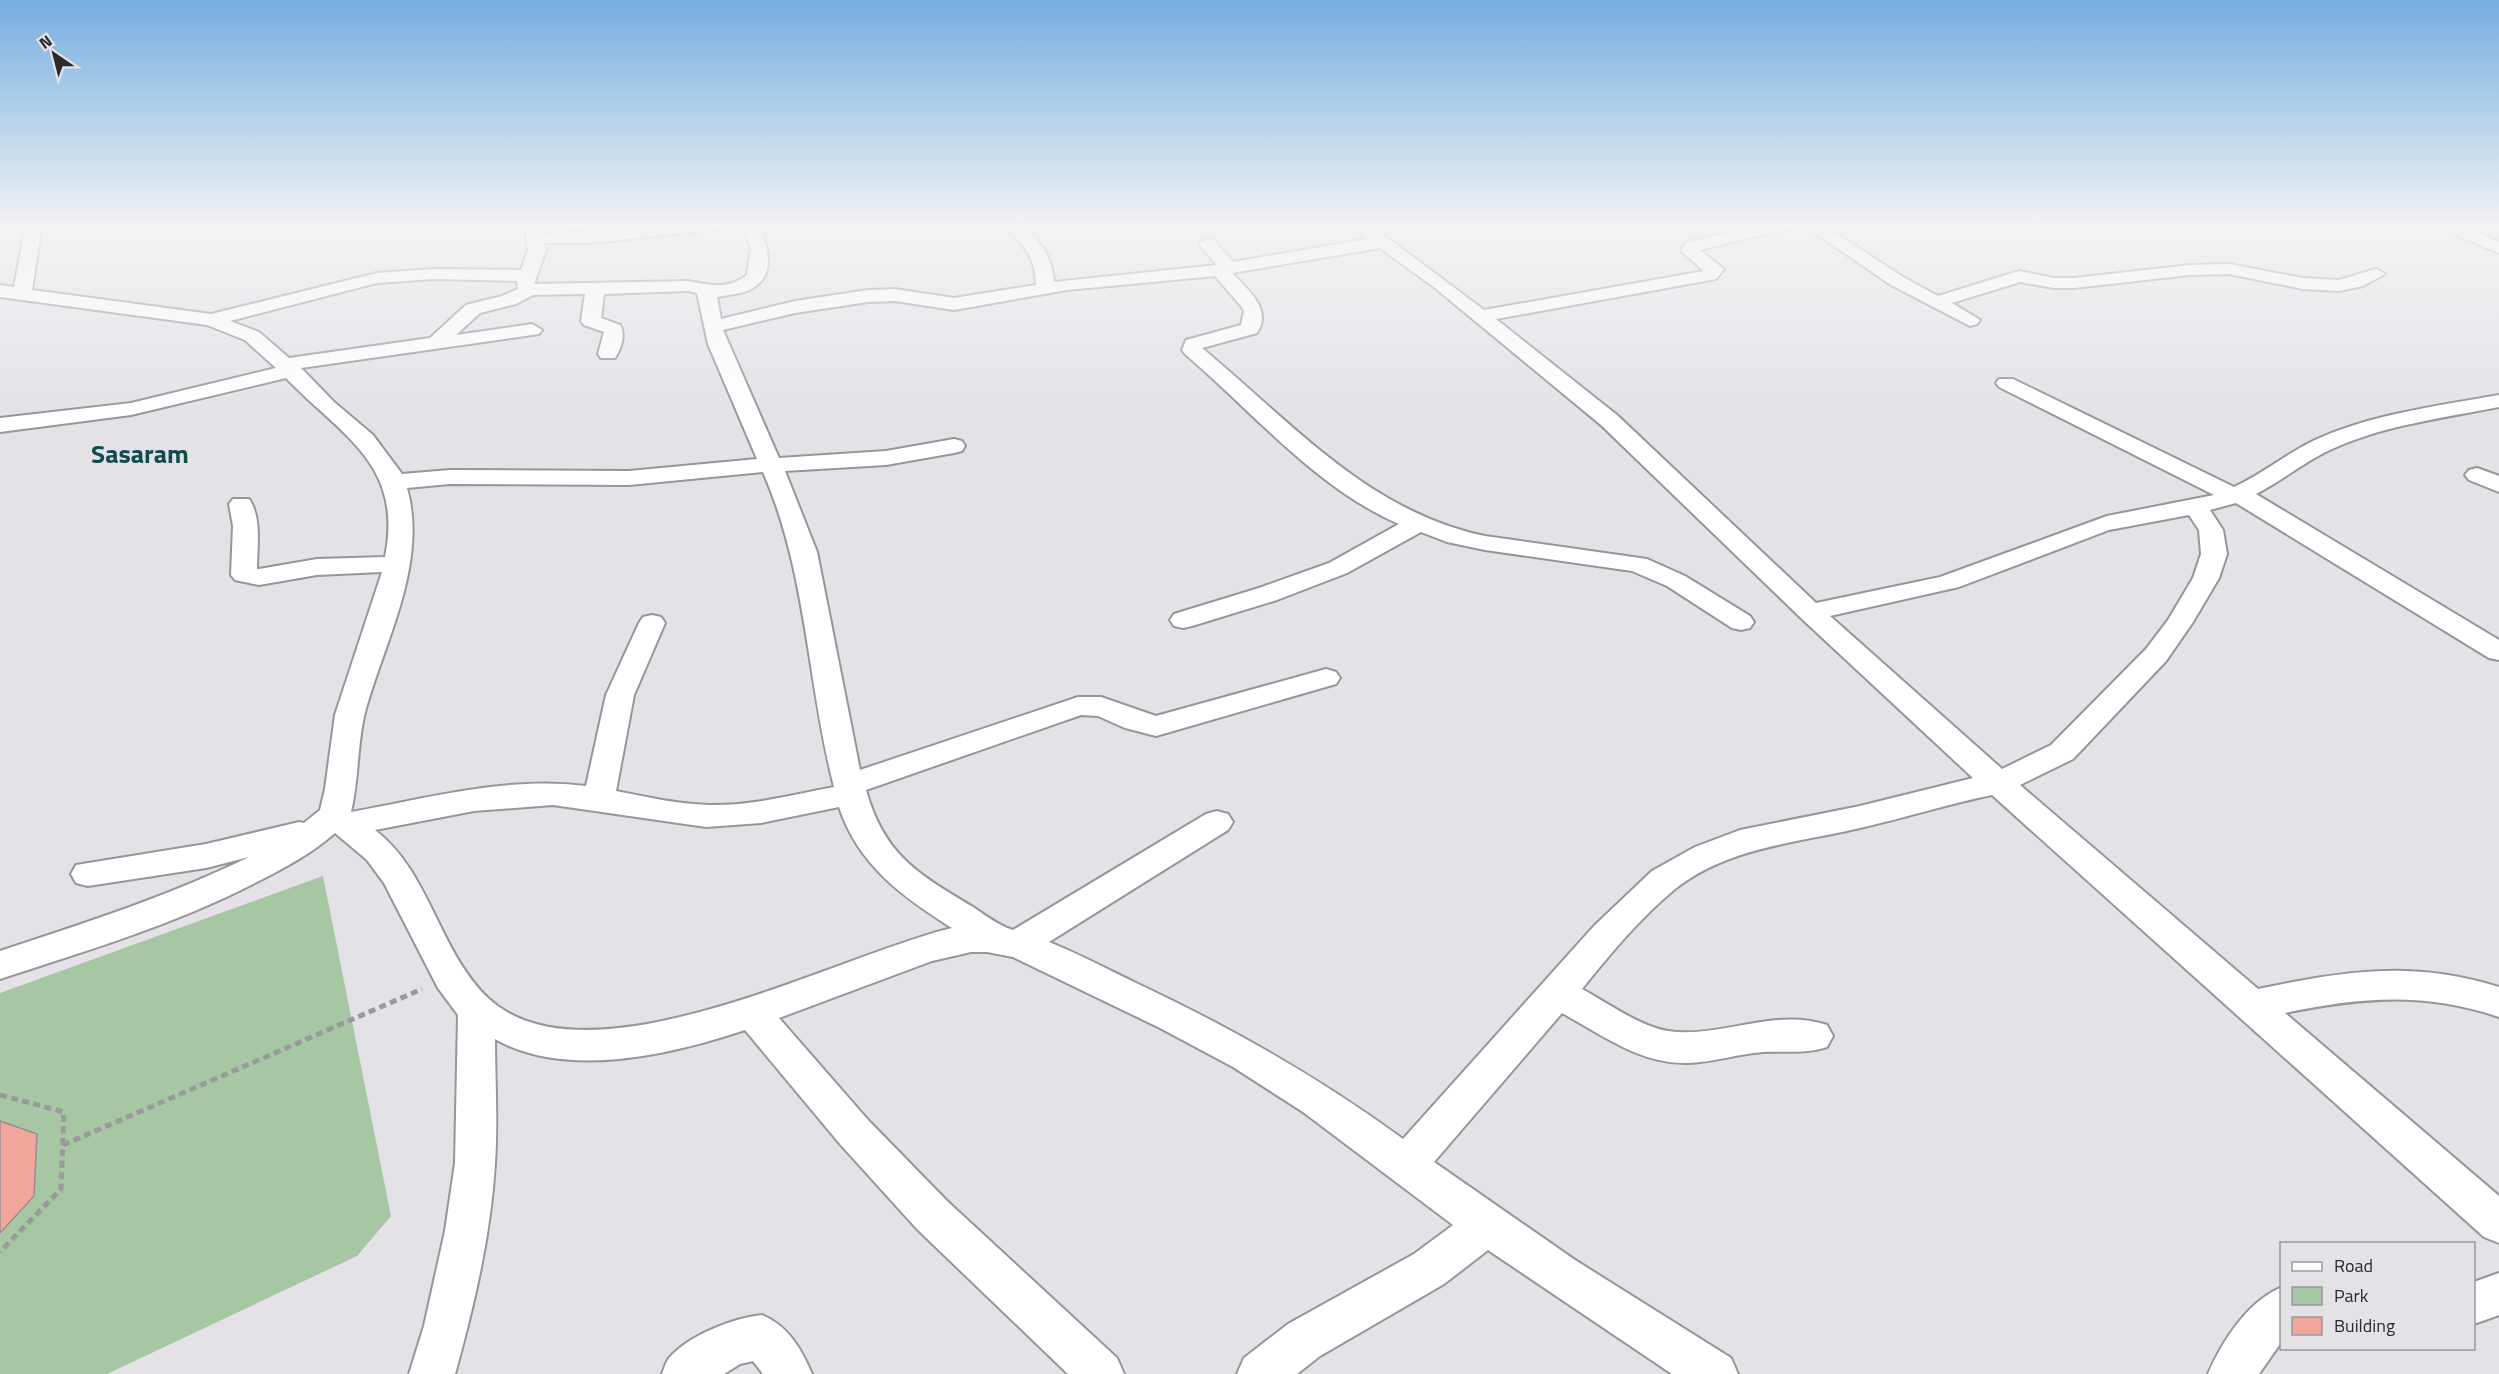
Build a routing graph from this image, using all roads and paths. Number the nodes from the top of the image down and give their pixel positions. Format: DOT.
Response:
graph roads {
  1 [pos="337,288"];
  2 [pos="523,288"];
  3 [pos="586,288"];
  4 [pos="623,288"];
  5 [pos="700,288"];
  6 [pos="732,288"];
  7 [pos="1045,288"];
  8 [pos="1238,288"];
  9 [pos="1444,288"];
  10 [pos="1637,288"];
  11 [pos="1911,288"];
  12 [pos="1983,288"];
  13 [pos="596,289"];
  14 [pos="11,292"];
  15 [pos="706,294"];
  16 [pos="1937,302"];
  17 [pos="1481,316"];
  18 [pos="211,320"];
  19 [pos="1970,320"];
  20 [pos="712,327"];
  21 [pos="532,330"];
  22 [pos="436,343"];
  23 [pos="608,354"];
  24 [pos="289,367"];
  25 [pos="2006,383"];
  26 [pos="2499,401"];
  27 [pos="0,426"];
  28 [pos="954,446"];
  29 [pos="771,465"];
  30 [pos="2477,475"];
  31 [pos="394,482"];
  32 [pos="2499,485"];
  33 [pos="2236,495"];
  34 [pos="241,504"];
  35 [pos="2195,506"];
  36 [pos="1418,524"];
  37 [pos="398,564"];
  38 [pos="1810,612"];
  39 [pos="1183,620"];
  40 [pos="1741,622"];
  41 [pos="652,623"];
  42 [pos="2499,652"];
  43 [pos="1326,678"];
  44 [pos="1998,783"];
  45 [pos="850,790"];
  46 [pos="599,798"];
  47 [pos="332,822"];
  48 [pos="1217,822"];
  49 [pos="88,874"];
  50 [pos="1007,942"];
  51 [pos="0,965"];
  52 [pos="450,976"];
  53 [pos="1557,993"];
  54 [pos="2499,1002"];
  55 [pos="2252,1005"];
  56 [pos="477,1010"];
  57 [pos="752,1012"];
  58 [pos="1814,1036"];
  59 [pos="0,1095"];
  60 [pos="63,1145"];
  61 [pos="1406,1164"];
  62 [pos="2499,1223"];
  63 [pos="1488,1225"];
  64 [pos="0,1252"];
  65 [pos="2499,1294"];
  66 [pos="2475,1304"];
  67 [pos="2280,1312"];
  68 [pos="432,1374"];
  69 [pos="685,1374"];
  70 [pos="789,1374"];
  71 [pos="1101,1374"];
  72 [pos="1260,1374"];
  73 [pos="1715,1374"];
  74 [pos="2231,1374"];
  1 -- 18 [label="street"];
  2 -- 22 [label="street"];
  3 -- 13 [label="street"];
  4 -- 13 [label="street"];
  5 -- 15 [label="street"];
  6 -- 15 [label="street"];
  7 -- 20 [label="street"];
  8 -- 36 [label="street"];
  9 -- 17 [label="street"];
  10 -- 17 [label="street"];
  11 -- 16 [label="street"];
  12 -- 16 [label="street"];
  13 -- 23 [label="street"];
  14 -- 18 [label="street"];
  15 -- 20 [label="street"];
  16 -- 19 [label="street"];
  17 -- 38 [label="street"];
  18 -- 24 [label="street"];
  20 -- 29 [label="street"];
  21 -- 22 [label="street"];
  22 -- 24 [label="street"];
  24 -- 27 [label="street"];
  24 -- 31 [label="street"];
  25 -- 33 [label="street"];
  26 -- 33 [label="street"];
  28 -- 29 [label="street"];
  29 -- 31 [label="street"];
  29 -- 45 [label="street"];
  30 -- 32 [label="street"];
  31 -- 37 [label="street"];
  33 -- 35 [label="street"];
  33 -- 42 [label="street"];
  34 -- 37 [label="street"];
  35 -- 38 [label="street"];
  35 -- 44 [label="street"];
  36 -- 39 [label="street"];
  36 -- 40 [label="street"];
  37 -- 47 [label="street"];
  38 -- 44 [label="street"];
  41 -- 46 [label="street"];
  43 -- 45 [label="street"];
  44 -- 53 [label="street"];
  44 -- 55 [label="street"];
  45 -- 46 [label="street"];
  45 -- 50 [label="street"];
  46 -- 47 [label="street"];
  47 -- 49 [label="street"];
  47 -- 51 [label="street"];
  47 -- 52 [label="street"];
  48 -- 50 [label="street"];
  50 -- 57 [label="street"];
  50 -- 61 [label="street"];
  52 -- 56 [label="street"];
  52 -- 60 [label="path"];
  53 -- 58 [label="street"];
  53 -- 61 [label="street"];
  54 -- 55 [label="street"];
  55 -- 62 [label="street"];
  56 -- 57 [label="street"];
  56 -- 68 [label="street"];
  57 -- 71 [label="street"];
  59 -- 60 [label="path"];
  60 -- 64 [label="path"];
  61 -- 63 [label="street"];
  63 -- 72 [label="street"];
  63 -- 73 [label="street"];
  65 -- 66 [label="street"];
  67 -- 74 [label="street"];
  69 -- 70 [label="street"];
}
